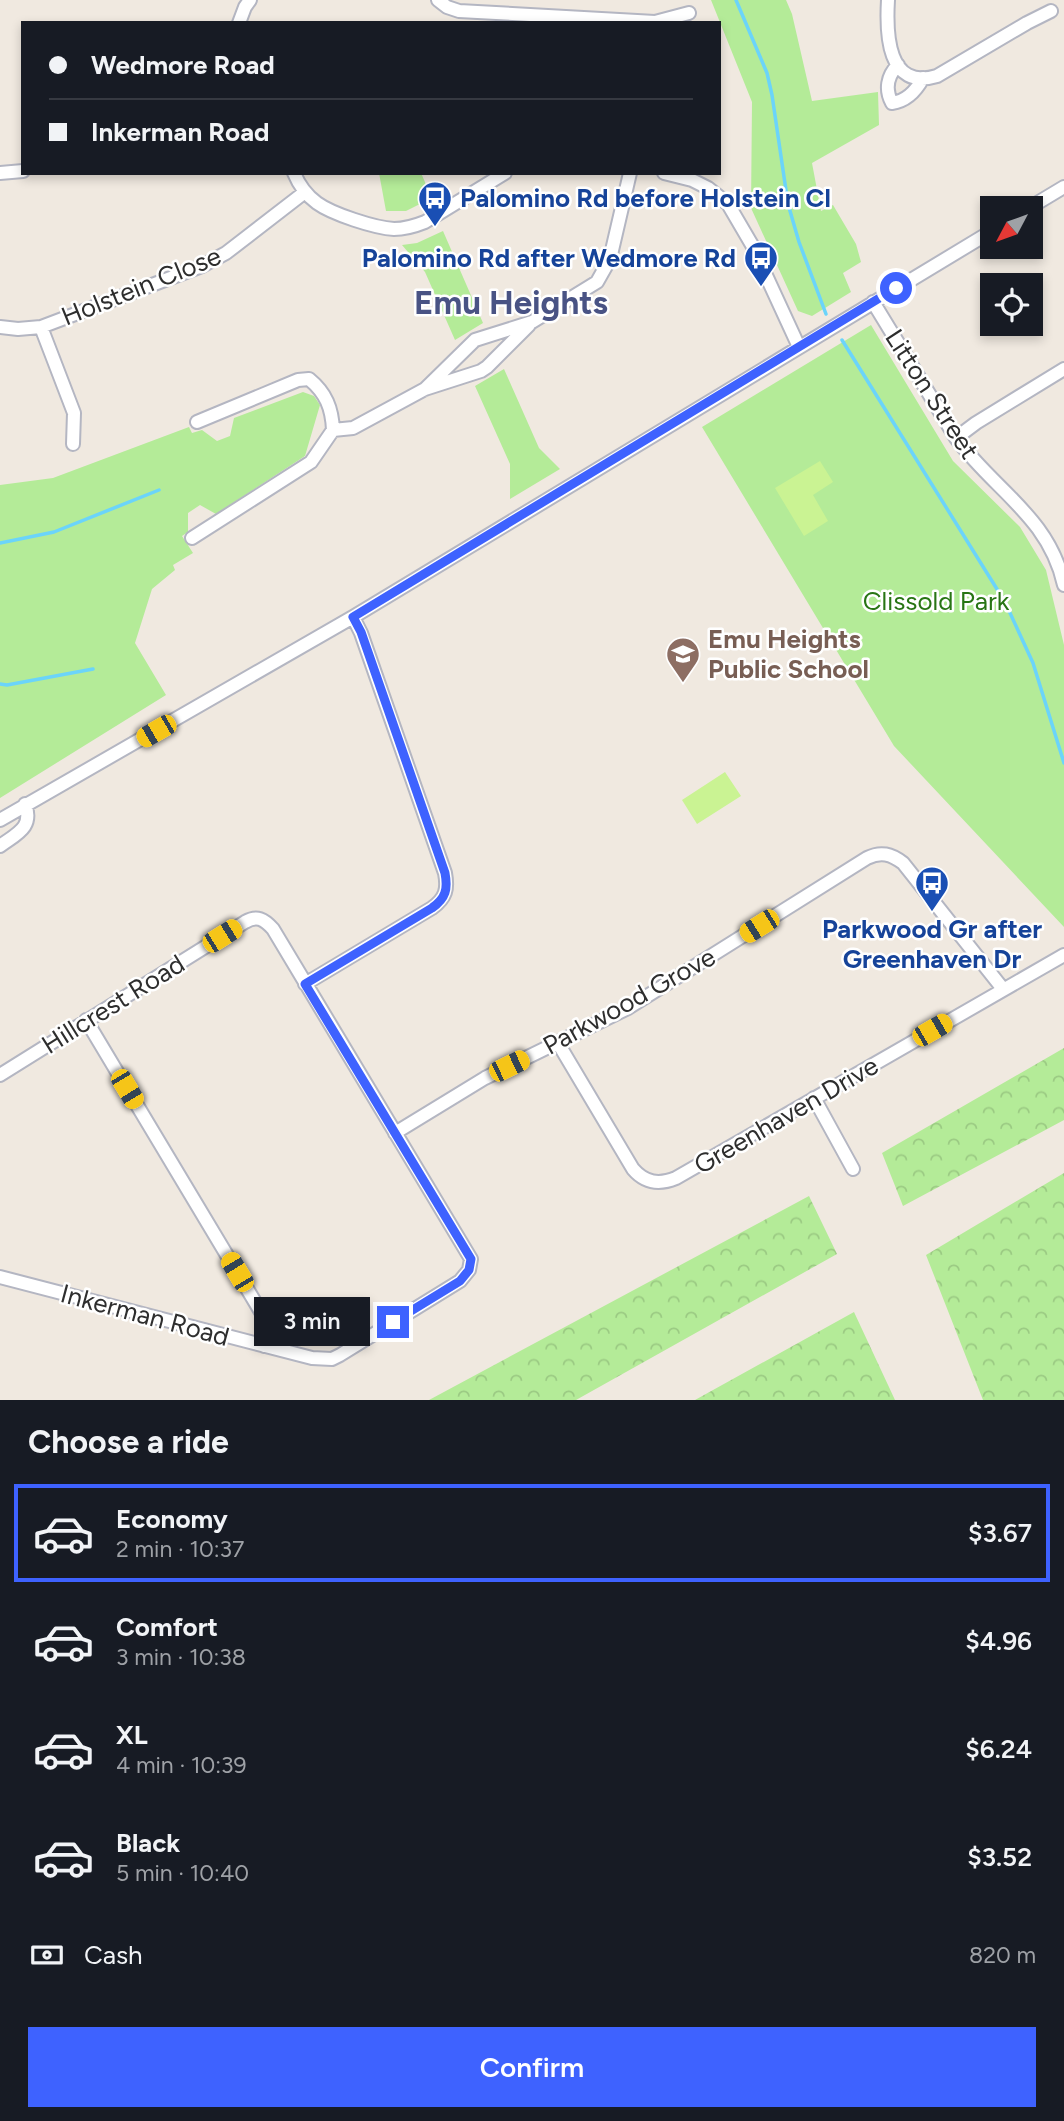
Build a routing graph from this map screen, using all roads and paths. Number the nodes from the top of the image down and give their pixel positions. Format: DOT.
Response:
graph roads {
  1 [pos="438,0"];
  2 [pos="888,0"];
  3 [pos="242,2"];
  4 [pos="1051,11"];
  5 [pos="689,13"];
  6 [pos="239,21"];
  7 [pos="638,21"];
  8 [pos="660,21"];
  9 [pos="898,65"];
  10 [pos="923,78"];
  11 [pos="21,171"];
  12 [pos="0,173"];
  13 [pos="295,175"];
  14 [pos="502,175"];
  15 [pos="630,175"];
  16 [pos="672,175"];
  17 [pos="1064,187"];
  18 [pos="305,192"];
  19 [pos="1043,200"];
  20 [pos="980,237"];
  21 [pos="873,302"];
  22 [pos="532,322"];
  23 [pos="0,327"];
  24 [pos="41,327"];
  25 [pos="799,347"];
  26 [pos="1064,369"];
  27 [pos="425,389"];
  28 [pos="197,422"];
  29 [pos="333,430"];
  30 [pos="956,438"];
  31 [pos="73,444"];
  32 [pos="192,538"];
  33 [pos="1059,552"];
  34 [pos="1064,585"];
  35 [pos="353,617"];
  36 [pos="25,804"];
  37 [pos="0,820"];
  38 [pos="0,846"];
  39 [pos="1064,955"];
  40 [pos="305,984"];
  41 [pos="1003,989"];
  42 [pos="86,1020"];
  43 [pos="558,1044"];
  44 [pos="0,1074"];
  45 [pos="814,1098"];
  46 [pos="395,1133"];
  47 [pos="853,1169"];
  48 [pos="0,1277"];
  49 [pos="264,1346"];
  1 -- 7 [label="street"];
  2 -- 9 [label="street"];
  3 -- 6 [label="street"];
  4 -- 10 [label="street"];
  5 -- 8 [label="street"];
  9 -- 10 [label="street"];
  9 -- 10 [label="street"];
  11 -- 12 [label="street"];
  13 -- 18 [label="street"];
  14 -- 18 [label="street"];
  15 -- 22 [label="street"];
  16 -- 25 [label="street"];
  17 -- 19 [label="street"];
  18 -- 24 [label="street, Holstein Close"];
  20 -- 21 [label="street"];
  21 -- 25 [label="street"];
  21 -- 30 [label="street, Litton Street"];
  22 -- 27 [label="street"];
  22 -- 27 [label="street"];
  23 -- 24 [label="street, Holstein Close"];
  24 -- 31 [label="street"];
  25 -- 35 [label="street"];
  26 -- 30 [label="street"];
  27 -- 29 [label="street"];
  28 -- 29 [label="street"];
  29 -- 32 [label="street"];
  30 -- 33 [label="street, Litton Street"];
  33 -- 34 [label="street, Litton Street"];
  35 -- 36 [label="street"];
  35 -- 40 [label="street"];
  36 -- 37 [label="street"];
  36 -- 38 [label="street"];
  39 -- 41 [label="street, Greenhaven Drive"];
  40 -- 42 [label="street, Hillcrest Road"];
  40 -- 46 [label="street"];
  41 -- 43 [label="street, Parkwood Grove"];
  41 -- 45 [label="street, Greenhaven Drive"];
  42 -- 44 [label="street, Hillcrest Road"];
  42 -- 49 [label="street"];
  43 -- 45 [label="street, Greenhaven Drive"];
  43 -- 46 [label="street, Parkwood Grove"];
  45 -- 47 [label="street"];
  46 -- 49 [label="street, Inkerman Road"];
  48 -- 49 [label="street, Inkerman Road"];
}
